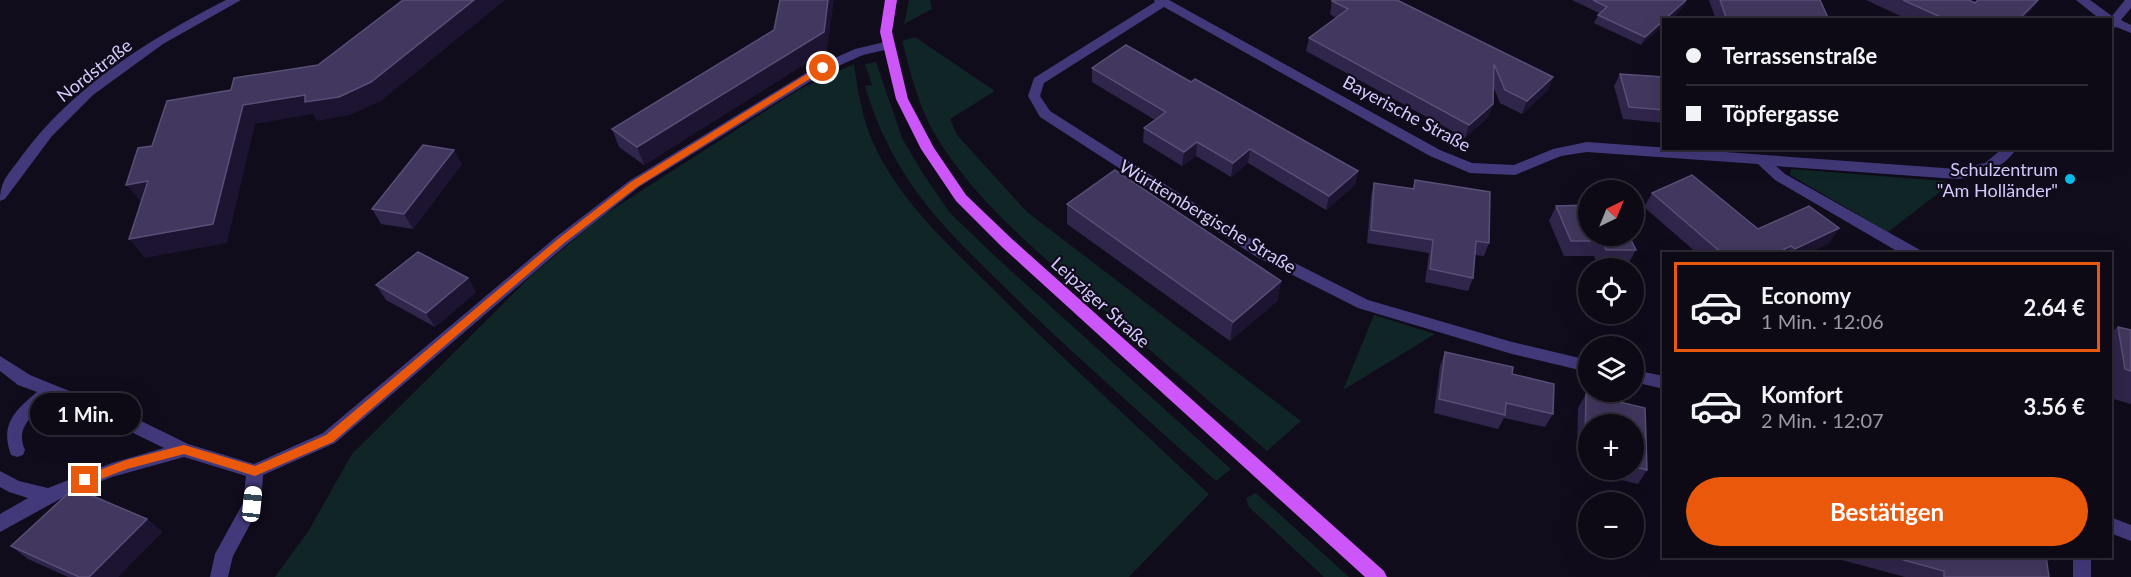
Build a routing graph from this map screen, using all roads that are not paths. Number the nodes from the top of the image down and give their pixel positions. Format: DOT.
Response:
graph roads {
  1 [pos="235,0"];
  2 [pos="891,0"];
  3 [pos="2082,0"];
  4 [pos="2131,0"];
  5 [pos="1162,1"];
  6 [pos="2106,18"];
  7 [pos="2112,21"];
  8 [pos="2112,22"];
  9 [pos="2131,29"];
  10 [pos="890,45"];
  11 [pos="2009,150"];
  12 [pos="1762,159"];
  13 [pos="0,196"];
  14 [pos="1911,252"];
  15 [pos="0,362"];
  16 [pos="1578,364"];
  17 [pos="1644,378"];
  18 [pos="1662,383"];
  19 [pos="49,392"];
  20 [pos="17,450"];
  21 [pos="184,450"];
  22 [pos="255,471"];
  23 [pos="0,478"];
  24 [pos="51,496"];
  25 [pos="0,524"];
  26 [pos="2112,526"];
  27 [pos="2131,533"];
  28 [pos="2082,558"];
  29 [pos="219,577"];
  30 [pos="1378,577"];
  31 [pos="2082,577"];
  1 -- 13 [label="street, Nordstraße"];
  2 -- 10 [label="main road, Leipziger Straße"];
  3 -- 6 [label="street"];
  4 -- 7 [label="street"];
  5 -- 12 [label="street, Bayerische Straße"];
  5 -- 16 [label="street, Württembergische Straße"];
  8 -- 9 [label="street"];
  10 -- 22 [label="street"];
  10 -- 30 [label="main road, Leipziger Straße"];
  11 -- 12 [label="street, Bayerische Straße"];
  12 -- 14 [label="street"];
  15 -- 19 [label="street"];
  17 -- 18 [label="street"];
  19 -- 20 [label="street"];
  19 -- 21 [label="street"];
  21 -- 22 [label="street"];
  21 -- 24 [label="street"];
  22 -- 29 [label="street"];
  23 -- 24 [label="street"];
  24 -- 25 [label="street"];
  26 -- 27 [label="street"];
  28 -- 31 [label="street"];
}
